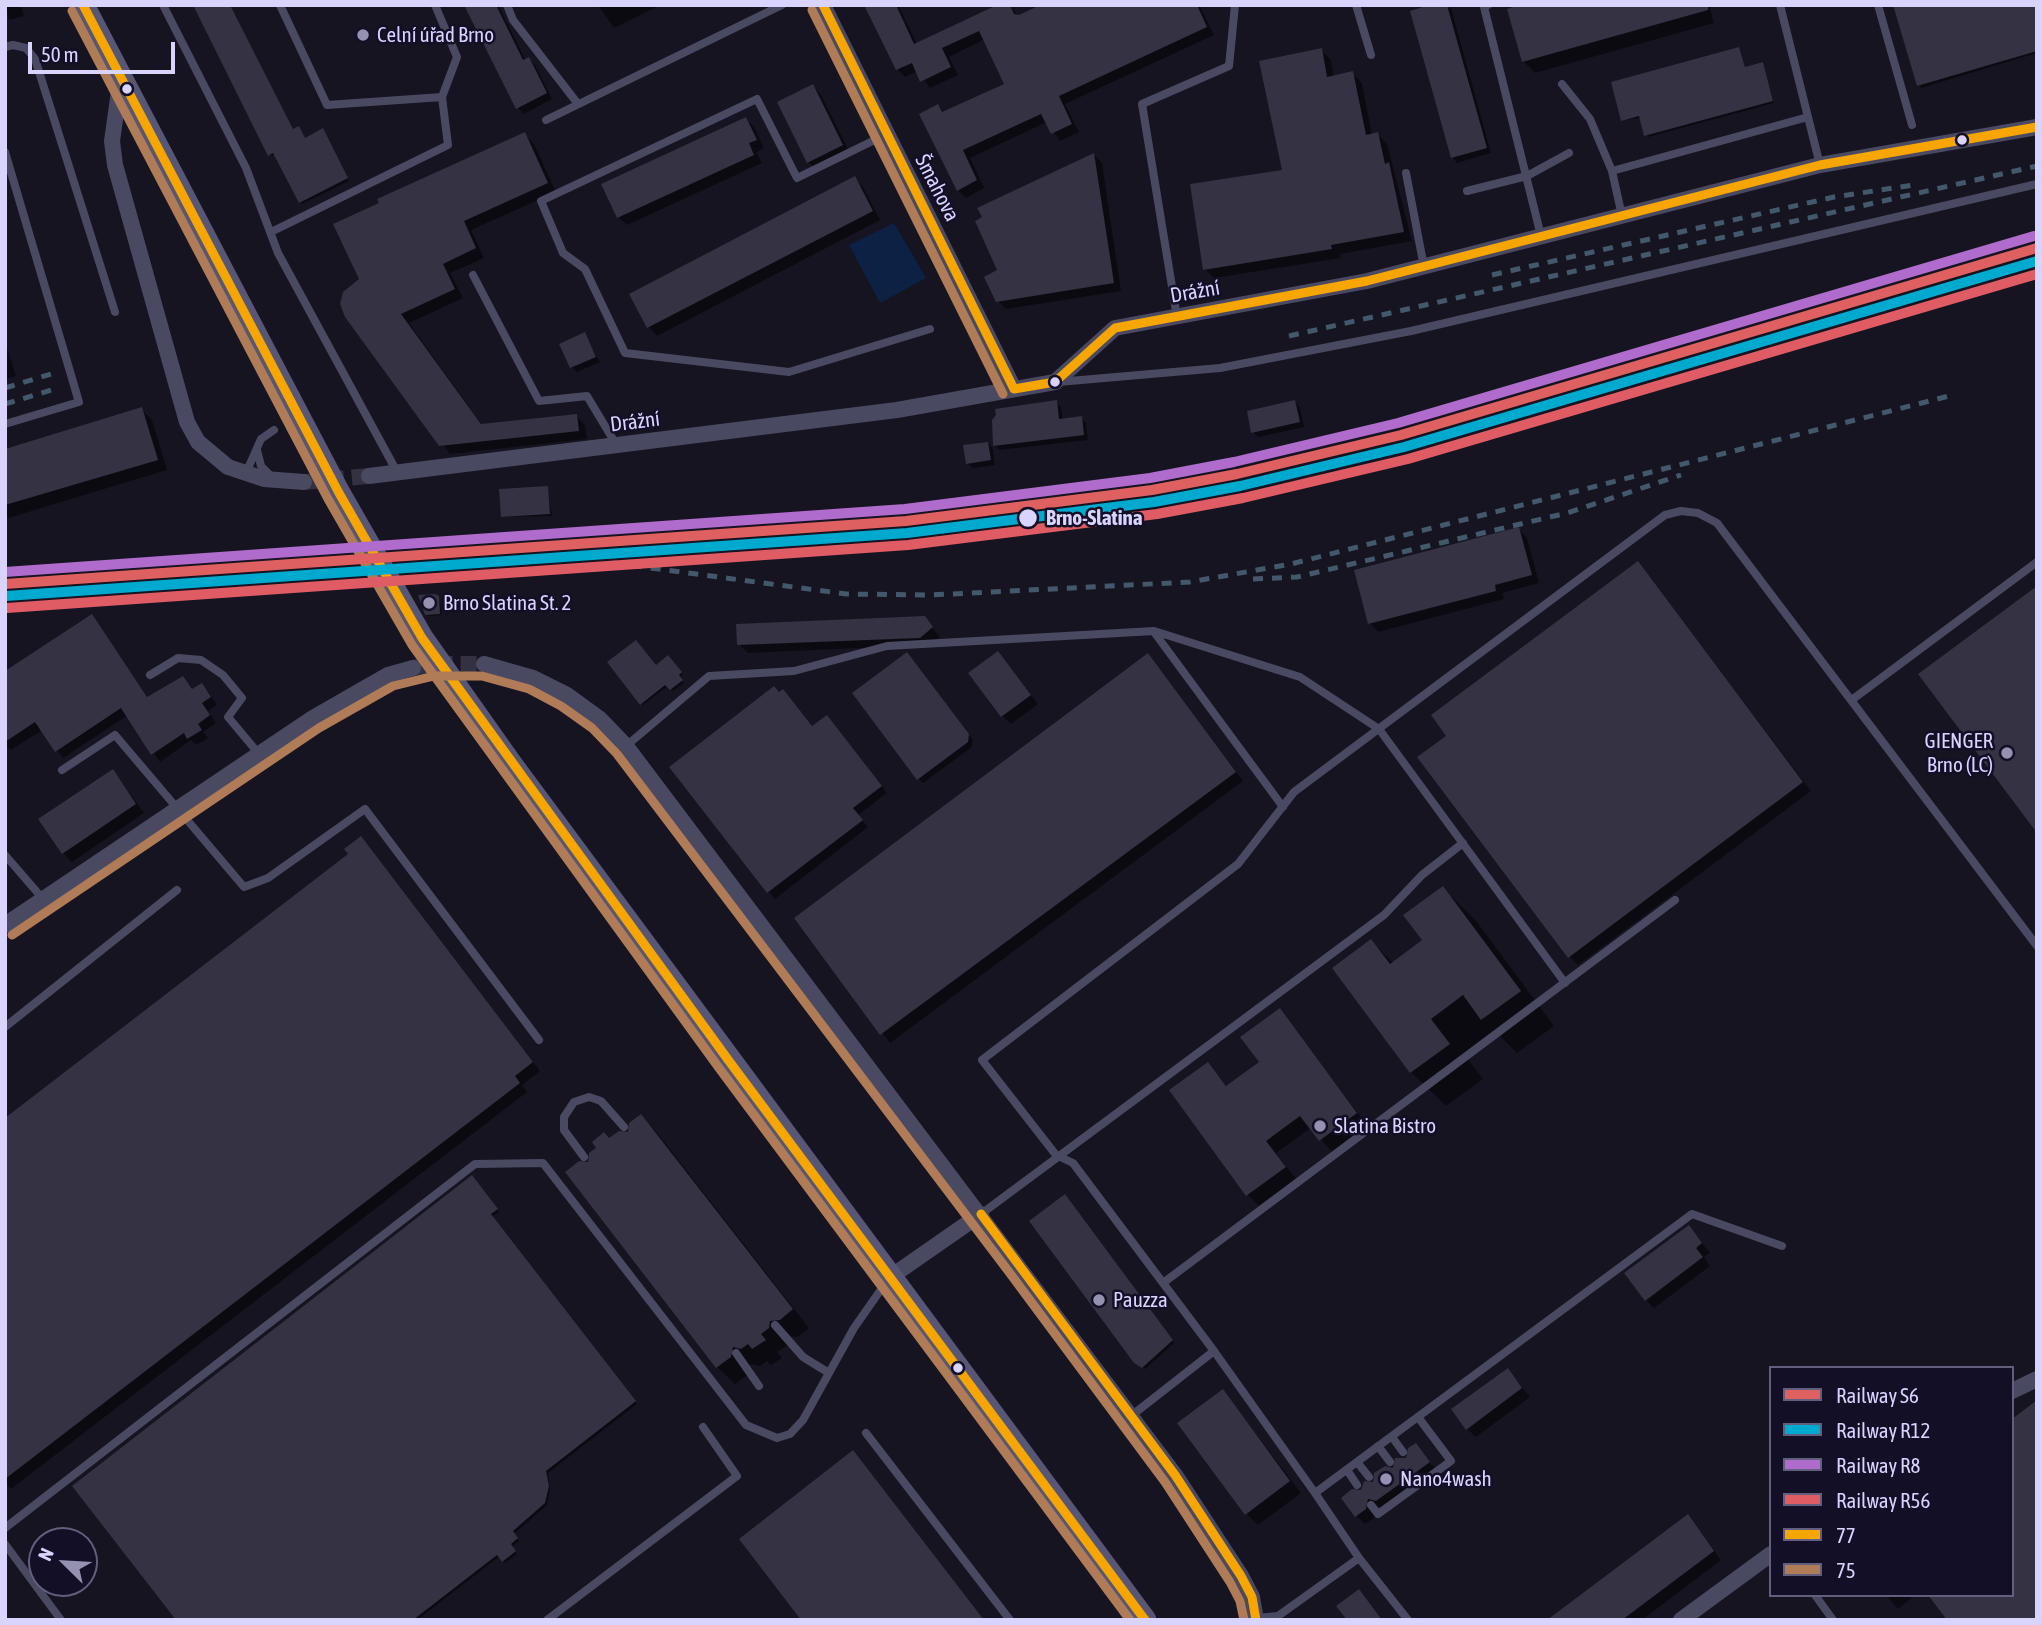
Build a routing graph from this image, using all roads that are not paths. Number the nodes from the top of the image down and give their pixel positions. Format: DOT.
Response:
graph roads {
  1 [pos="83,5"];
  2 [pos="163,5"];
  3 [pos="280,5"];
  4 [pos="435,5"];
  5 [pos="507,5"];
  6 [pos="782,5"];
  7 [pos="823,5"];
  8 [pos="1235,5"];
  9 [pos="1356,5"];
  10 [pos="1488,5"];
  11 [pos="1780,5"];
  12 [pos="1878,5"];
  13 [pos="5,47"];
  14 [pos="1371,55"];
  15 [pos="121,77"];
  16 [pos="1562,84"];
  17 [pos="442,96"];
  18 [pos="579,104"];
  19 [pos="1808,117"];
  20 [pos="546,120"];
  21 [pos="1912,125"];
  22 [pos="2037,127"];
  23 [pos="887,134"];
  24 [pos="5,152"];
  25 [pos="1569,153"];
  26 [pos="1820,164"];
  27 [pos="1612,171"];
  28 [pos="1406,173"];
  29 [pos="1527,176"];
  30 [pos="2037,184"];
  31 [pos="1467,191"];
  32 [pos="1622,216"];
  33 [pos="271,232"];
  34 [pos="1541,236"];
  35 [pos="1424,267"];
  36 [pos="473,275"];
  37 [pos="115,312"];
  38 [pos="1177,317"];
  39 [pos="930,328"];
  40 [pos="1055,383"];
  41 [pos="1014,389"];
  42 [pos="5,424"];
  43 [pos="274,430"];
  44 [pos="617,446"];
  45 [pos="257,447"];
  46 [pos="397,472"];
  47 [pos="245,475"];
  48 [pos="369,475"];
  49 [pos="280,482"];
  50 [pos="304,482"];
  51 [pos="2037,562"];
  52 [pos="1154,631"];
  53 [pos="484,664"];
  54 [pos="413,668"];
  55 [pos="150,675"];
  56 [pos="1853,699"];
  57 [pos="1379,729"];
  58 [pos="626,746"];
  59 [pos="259,754"];
  60 [pos="62,770"];
  61 [pos="179,807"];
  62 [pos="1283,807"];
  63 [pos="1463,843"];
  64 [pos="5,855"];
  65 [pos="177,890"];
  66 [pos="43,899"];
  67 [pos="1675,901"];
  68 [pos="5,925"];
  69 [pos="2033,933"];
  70 [pos="2037,946"];
  71 [pos="1565,983"];
  72 [pos="5,1027"];
  73 [pos="539,1040"];
  74 [pos="624,1127"];
  75 [pos="1056,1155"];
  76 [pos="584,1157"];
  77 [pos="981,1214"];
  78 [pos="1782,1246"];
  79 [pos="889,1278"];
  80 [pos="1163,1283"];
  81 [pos="775,1325"];
  82 [pos="1214,1351"];
  83 [pos="736,1353"];
  84 [pos="829,1373"];
  85 [pos="2037,1379"];
  86 [pos="759,1386"];
  87 [pos="2014,1390"];
  88 [pos="1131,1416"];
  89 [pos="1418,1417"];
  90 [pos="703,1427"];
  91 [pos="866,1433"];
  92 [pos="1392,1437"];
  93 [pos="1378,1446"];
  94 [pos="1403,1452"];
  95 [pos="1357,1462"];
  96 [pos="1390,1462"];
  97 [pos="1347,1470"];
  98 [pos="1417,1471"];
  99 [pos="1368,1477"];
  100 [pos="1404,1481"];
  101 [pos="1424,1481"];
  102 [pos="1357,1485"];
  103 [pos="1411,1490"];
  104 [pos="1315,1493"];
  105 [pos="1383,1496"];
  106 [pos="1371,1505"];
  107 [pos="1390,1506"];
  108 [pos="5,1528"];
  109 [pos="5,1544"];
  110 [pos="1769,1555"];
  111 [pos="1359,1558"];
  112 [pos="1816,1597"];
  113 [pos="1256,1619"];
  114 [pos="61,1620"];
  115 [pos="547,1620"];
  116 [pos="1010,1620"];
  117 [pos="1144,1620"];
  118 [pos="1408,1620"];
  119 [pos="1681,1620"];
  120 [pos="1833,1620"];
  1 -- 15 [label="street"];
  2 -- 33 [label="lane"];
  3 -- 17 [label="lane"];
  4 -- 17 [label="lane"];
  5 -- 18 [label="lane"];
  6 -- 18 [label="lane"];
  7 -- 23 [label="street, Šmahova"];
  8 -- 38 [label="lane"];
  9 -- 14 [label="lane"];
  10 -- 29 [label="lane"];
  11 -- 19 [label="lane"];
  12 -- 21 [label="lane"];
  13 -- 37 [label="lane"];
  15 -- 47 [label="street"];
  15 -- 79 [label="street, bridge"];
  16 -- 27 [label="lane"];
  17 -- 33 [label="lane"];
  18 -- 20 [label="lane"];
  19 -- 26 [label="lane"];
  19 -- 27 [label="lane"];
  22 -- 26 [label="street, Drážní"];
  23 -- 39 [label="lane"];
  23 -- 41 [label="street, Šmahova"];
  24 -- 42 [label="lane"];
  25 -- 29 [label="lane"];
  26 -- 32 [label="street, Drážní"];
  27 -- 32 [label="lane"];
  28 -- 35 [label="lane"];
  29 -- 31 [label="lane"];
  29 -- 34 [label="lane"];
  30 -- 40 [label="lane"];
  32 -- 34 [label="street, Drážní"];
  33 -- 46 [label="lane"];
  34 -- 35 [label="street, Drážní"];
  35 -- 38 [label="street, Drážní"];
  36 -- 44 [label="lane"];
  38 -- 40 [label="street, Drážní"];
  40 -- 41 [label="street, Drážní"];
  41 -- 44 [label="street, Drážní"];
  43 -- 45 [label="lane"];
  44 -- 46 [label="street, Drážní"];
  45 -- 47 [label="lane"];
  45 -- 49 [label="lane"];
  46 -- 48 [label="street, Drážní"];
  47 -- 49 [label="street"];
  49 -- 50 [label="street"];
  51 -- 56 [label="lane"];
  52 -- 57 [label="lane"];
  52 -- 58 [label="lane"];
  52 -- 62 [label="lane"];
  53 -- 58 [label="street"];
  54 -- 59 [label="street"];
  55 -- 59 [label="lane"];
  56 -- 57 [label="lane"];
  56 -- 69 [label="lane"];
  57 -- 62 [label="lane"];
  57 -- 63 [label="lane"];
  58 -- 77 [label="street"];
  59 -- 61 [label="street"];
  60 -- 61 [label="lane"];
  61 -- 66 [label="street"];
  61 -- 73 [label="lane"];
  62 -- 75 [label="lane"];
  63 -- 71 [label="lane"];
  63 -- 75 [label="lane"];
  64 -- 66 [label="lane"];
  65 -- 72 [label="lane"];
  66 -- 68 [label="street"];
  67 -- 71 [label="lane"];
  69 -- 70 [label="lane"];
  71 -- 80 [label="lane"];
  74 -- 76 [label="lane"];
  75 -- 77 [label="lane"];
  75 -- 80 [label="lane"];
  77 -- 79 [label="street"];
  77 -- 88 [label="street"];
  78 -- 89 [label="lane"];
  79 -- 84 [label="lane"];
  79 -- 117 [label="street"];
  80 -- 82 [label="lane"];
  81 -- 84 [label="lane"];
  82 -- 88 [label="lane"];
  82 -- 104 [label="lane"];
  83 -- 86 [label="lane"];
  84 -- 108 [label="lane"];
  85 -- 87 [label="street"];
  88 -- 113 [label="street"];
  89 -- 92 [label="lane"];
  89 -- 101 [label="lane"];
  90 -- 115 [label="lane"];
  91 -- 116 [label="lane"];
  92 -- 93 [label="lane"];
  92 -- 94 [label="lane"];
  93 -- 95 [label="lane"];
  93 -- 96 [label="lane"];
  95 -- 97 [label="lane"];
  95 -- 99 [label="lane"];
  97 -- 102 [label="lane"];
  97 -- 104 [label="lane"];
  98 -- 101 [label="lane"];
  100 -- 103 [label="lane"];
  101 -- 103 [label="lane"];
  103 -- 107 [label="lane"];
  104 -- 111 [label="lane"];
  105 -- 107 [label="lane"];
  106 -- 107 [label="lane"];
  109 -- 114 [label="lane"];
  110 -- 119 [label="street"];
  111 -- 113 [label="lane"];
  111 -- 118 [label="lane"];
  112 -- 120 [label="lane"];
}
